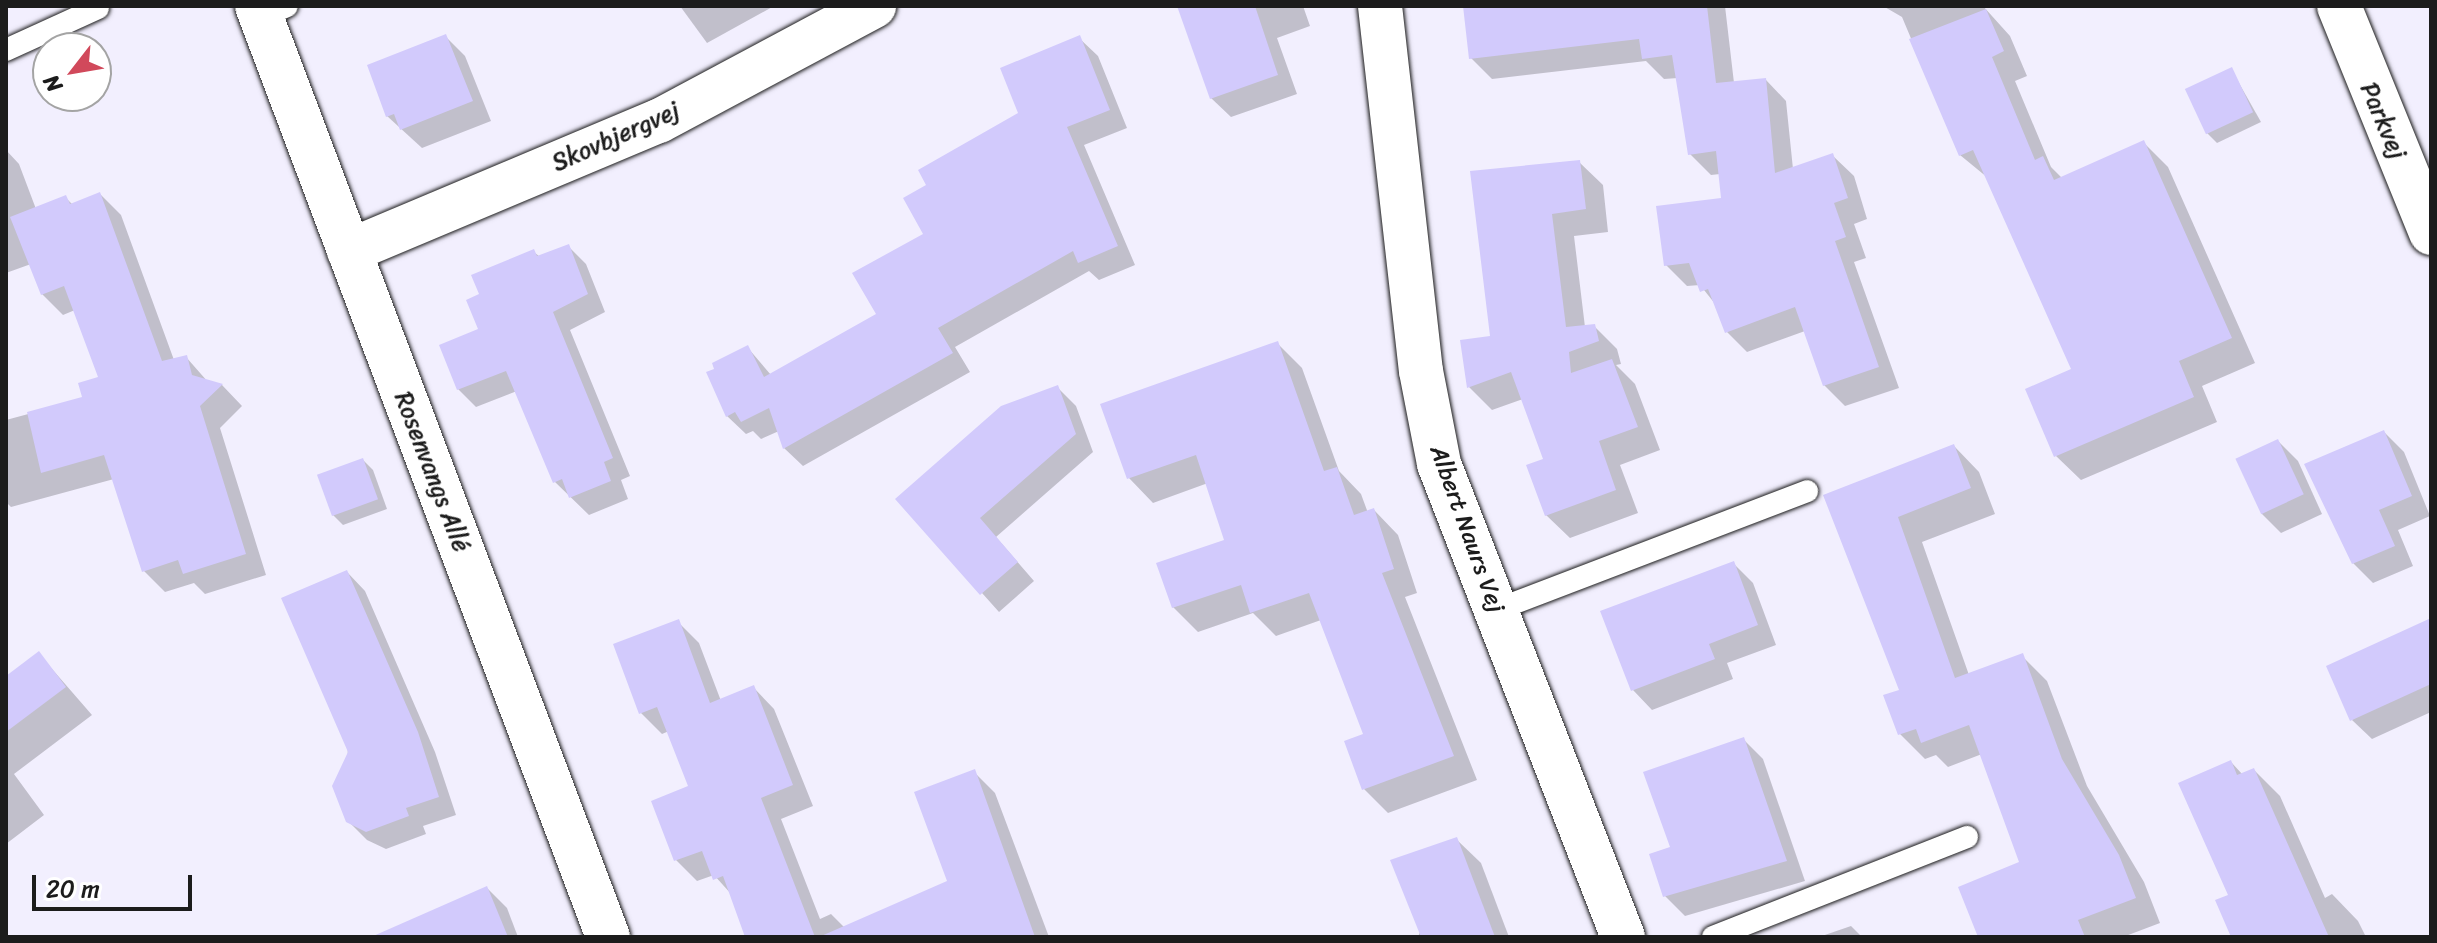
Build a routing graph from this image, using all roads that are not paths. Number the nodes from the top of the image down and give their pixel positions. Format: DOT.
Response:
graph roads {
  1 [pos="874,6"];
  2 [pos="1380,6"];
  3 [pos="2339,6"];
  4 [pos="98,8"];
  5 [pos="268,10"];
  6 [pos="6,50"];
  7 [pos="2431,233"];
  8 [pos="349,251"];
  9 [pos="1807,491"];
  10 [pos="1496,610"];
  11 [pos="1967,837"];
  12 [pos="608,937"];
  13 [pos="1623,937"];
  14 [pos="1713,937"];
  1 -- 8 [label="street, Skovbjergvej"];
  2 -- 10 [label="street, Albert Naurs Vej"];
  3 -- 7 [label="street, Parkvej"];
  4 -- 6 [label="lane"];
  5 -- 8 [label="street, Rosenvangs Allé"];
  8 -- 12 [label="street, Rosenvangs Allé"];
  9 -- 10 [label="lane"];
  10 -- 13 [label="street, Albert Naurs Vej"];
  11 -- 14 [label="lane"];
}
